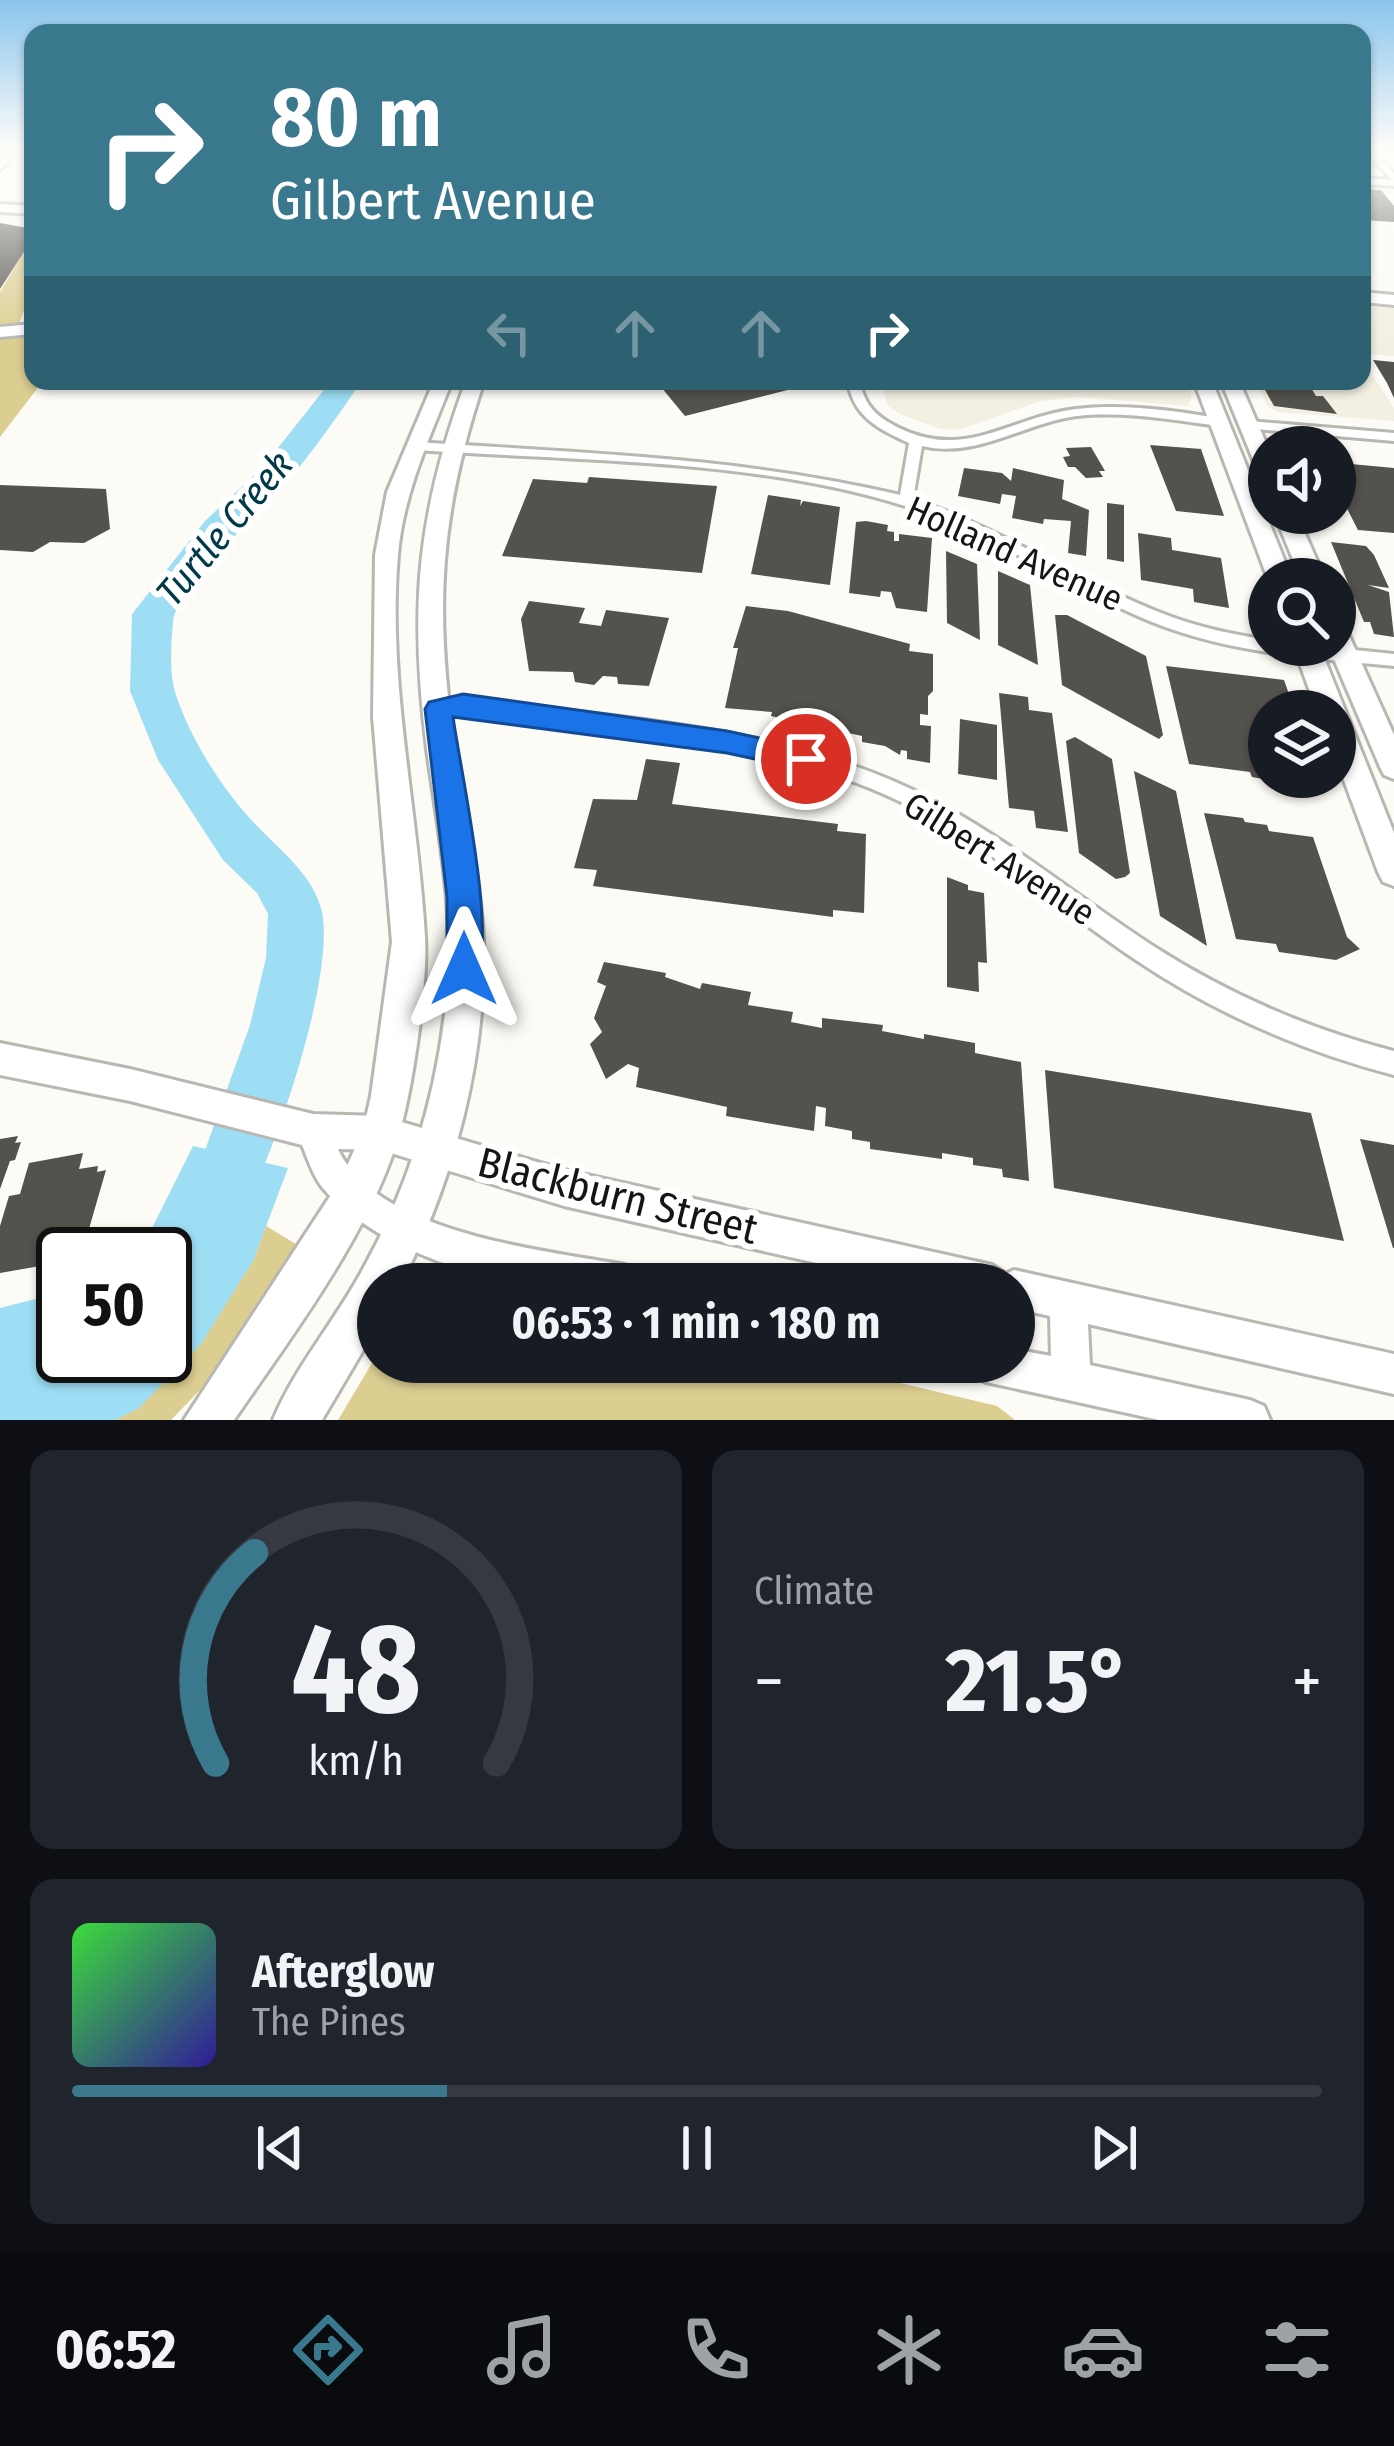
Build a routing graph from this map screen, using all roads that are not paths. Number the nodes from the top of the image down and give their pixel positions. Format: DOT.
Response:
graph roads {
  1 [pos="439,390"];
  2 [pos="472,390"];
  3 [pos="855,390"];
  4 [pos="1207,390"];
  5 [pos="1234,390"];
  6 [pos="1219,422"];
  7 [pos="1249,425"];
  8 [pos="1394,437"];
  9 [pos="916,439"];
  10 [pos="416,446"];
  11 [pos="450,449"];
  12 [pos="906,501"];
  13 [pos="1272,558"];
  14 [pos="1248,641"];
  15 [pos="1356,648"];
  16 [pos="1394,661"];
  17 [pos="1350,666"];
  18 [pos="438,709"];
  19 [pos="387,717"];
  20 [pos="1394,767"];
  21 [pos="1356,774"];
  22 [pos="1394,872"];
  23 [pos="0,1059"];
  24 [pos="1394,1063"];
  25 [pos="314,1131"];
  26 [pos="381,1133"];
  27 [pos="435,1147"];
  28 [pos="354,1196"];
  29 [pos="407,1231"];
  30 [pos="389,1263"];
  31 [pos="527,1263"];
  32 [pos="898,1263"];
  33 [pos="1035,1294"];
  34 [pos="1068,1301"];
  35 [pos="357,1319"];
  36 [pos="1035,1372"];
  37 [pos="1394,1374"];
  38 [pos="1071,1380"];
  39 [pos="207,1420"];
  40 [pos="296,1420"];
  41 [pos="1250,1420"];
  1 -- 10 [label="main road"];
  2 -- 11 [label="main road"];
  3 -- 9 [label="street"];
  4 -- 6 [label="main road"];
  5 -- 7 [label="main road"];
  6 -- 7 [label="main road"];
  6 -- 9 [label="street"];
  6 -- 13 [label="main road"];
  7 -- 8 [label="street"];
  9 -- 12 [label="street"];
  10 -- 11 [label="street, Holland Avenue"];
  10 -- 19 [label="main road"];
  11 -- 12 [label="street, Holland Avenue"];
  11 -- 18 [label="main road"];
  12 -- 14 [label="street, Holland Avenue"];
  15 -- 16 [label="street, Holland Avenue"];
  17 -- 20 [label="main road"];
  18 -- 19 [label="main road"];
  18 -- 24 [label="street, Gilbert Avenue"];
  18 -- 27 [label="main road"];
  19 -- 26 [label="main road"];
  21 -- 22 [label="main road"];
  23 -- 25 [label="street, Blackburn Street"];
  25 -- 26 [label="street, Blackburn Street"];
  25 -- 28 [label="street"];
  26 -- 27 [label="street, Blackburn Street"];
  26 -- 28 [label="main road"];
  27 -- 29 [label="main road"];
  27 -- 32 [label="street, Blackburn Street"];
  28 -- 29 [label="street"];
  28 -- 39 [label="main road"];
  29 -- 30 [label="main road"];
  29 -- 31 [label="street"];
  33 -- 34 [label="street"];
  34 -- 37 [label="street"];
  34 -- 38 [label="street"];
  35 -- 40 [label="main road"];
  36 -- 38 [label="street"];
  38 -- 41 [label="street"];
}
